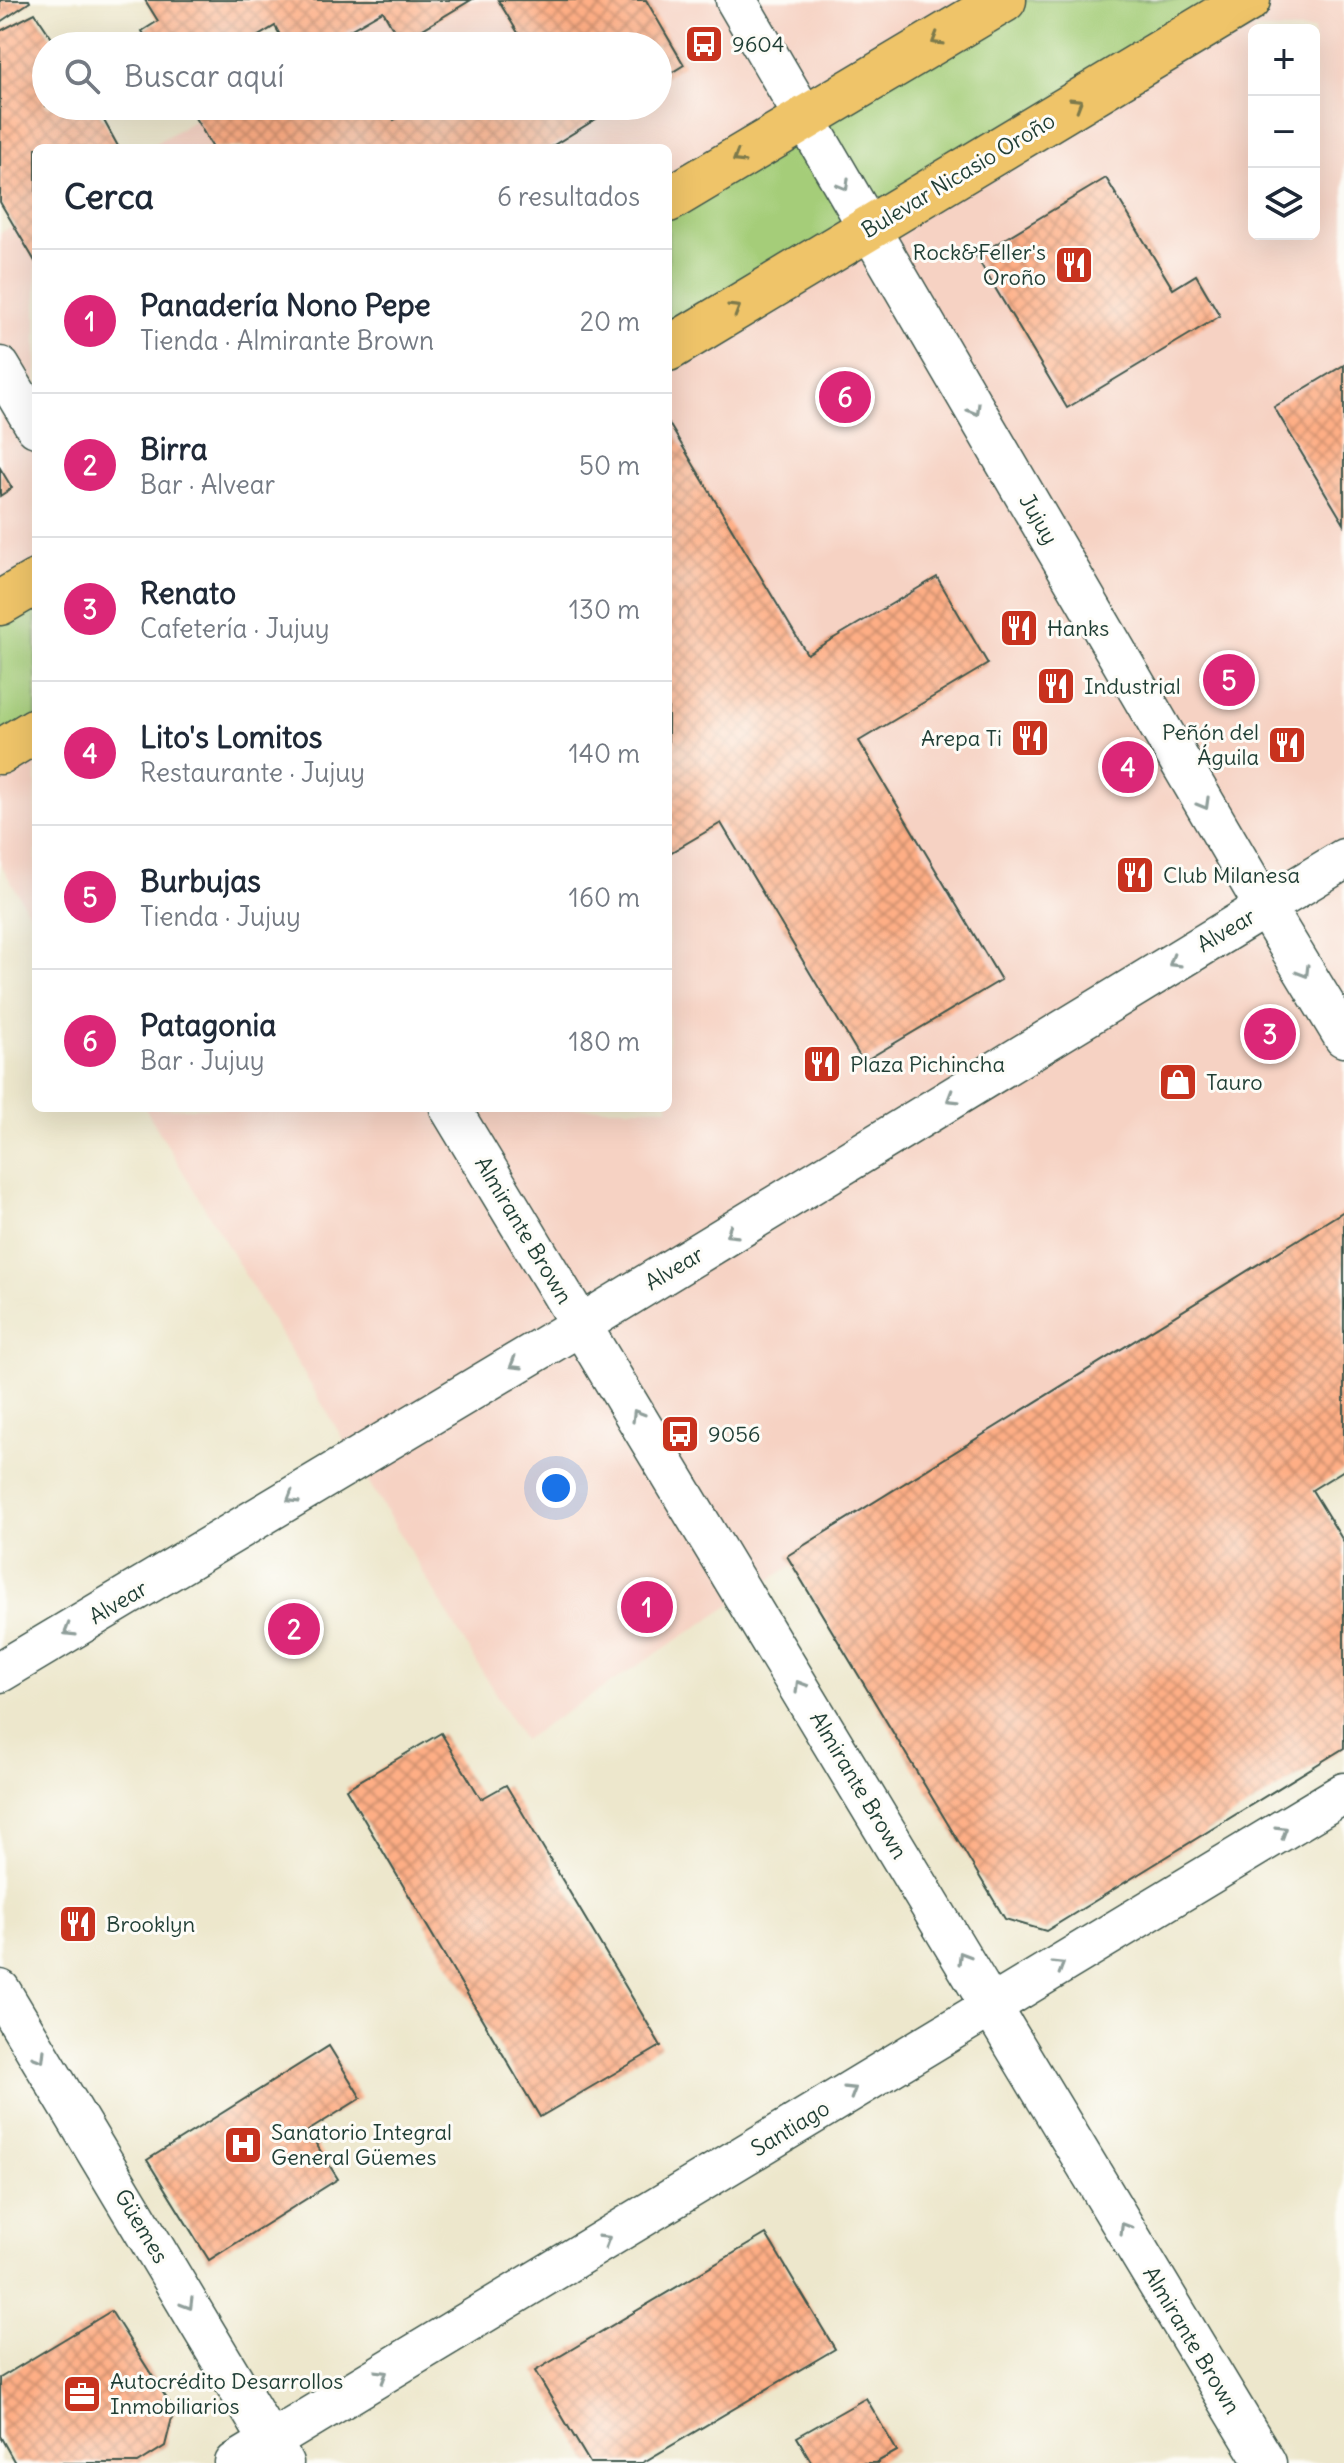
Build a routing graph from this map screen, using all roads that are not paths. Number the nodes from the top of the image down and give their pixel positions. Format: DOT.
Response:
graph roads {
  1 [pos="736,0"];
  2 [pos="1004,0"];
  3 [pos="1248,0"];
  4 [pos="804,118"];
  5 [pos="672,198"];
  6 [pos="869,229"];
  7 [pos="672,347"];
  8 [pos="0,367"];
  9 [pos="32,420"];
  10 [pos="32,584"];
  11 [pos="0,603"];
  12 [pos="32,732"];
  13 [pos="0,752"];
  14 [pos="1344,859"];
  15 [pos="1265,907"];
  16 [pos="1344,1037"];
  17 [pos="452,1112"];
  18 [pos="582,1324"];
  19 [pos="0,1672"];
  20 [pos="1344,1793"];
  21 [pos="0,1990"];
  22 [pos="992,2006"];
  23 [pos="277,2452"];
  24 [pos="235,2463"];
  25 [pos="1266,2463"];
  1 -- 4 [label="street, Jujuy"];
  2 -- 4 [label="main road, one-way"];
  6 -- 3 [label="main road, Bulevar Nicasio Oroño, one-way"];
  4 -- 5 [label="main road, one-way"];
  4 -- 6 [label="street, Jujuy, one-way"];
  7 -- 6 [label="main road, Bulevar Nicasio Oroño, one-way"];
  6 -- 15 [label="street, Jujuy, one-way"];
  8 -- 9 [label="street"];
  10 -- 11 [label="main road"];
  12 -- 13 [label="main road"];
  14 -- 15 [label="street, Alvear"];
  15 -- 16 [label="street, Jujuy, one-way"];
  15 -- 18 [label="street, Alvear, one-way"];
  17 -- 18 [label="street, Almirante Brown"];
  18 -- 19 [label="street, Alvear, one-way"];
  22 -- 18 [label="street, Almirante Brown, one-way"];
  22 -- 20 [label="street, Santiago, one-way"];
  21 -- 23 [label="street, Güemes, one-way"];
  23 -- 22 [label="street, Santiago, one-way"];
  25 -- 22 [label="street, Almirante Brown, one-way"];
  23 -- 24 [label="street, Santiago"];
}
